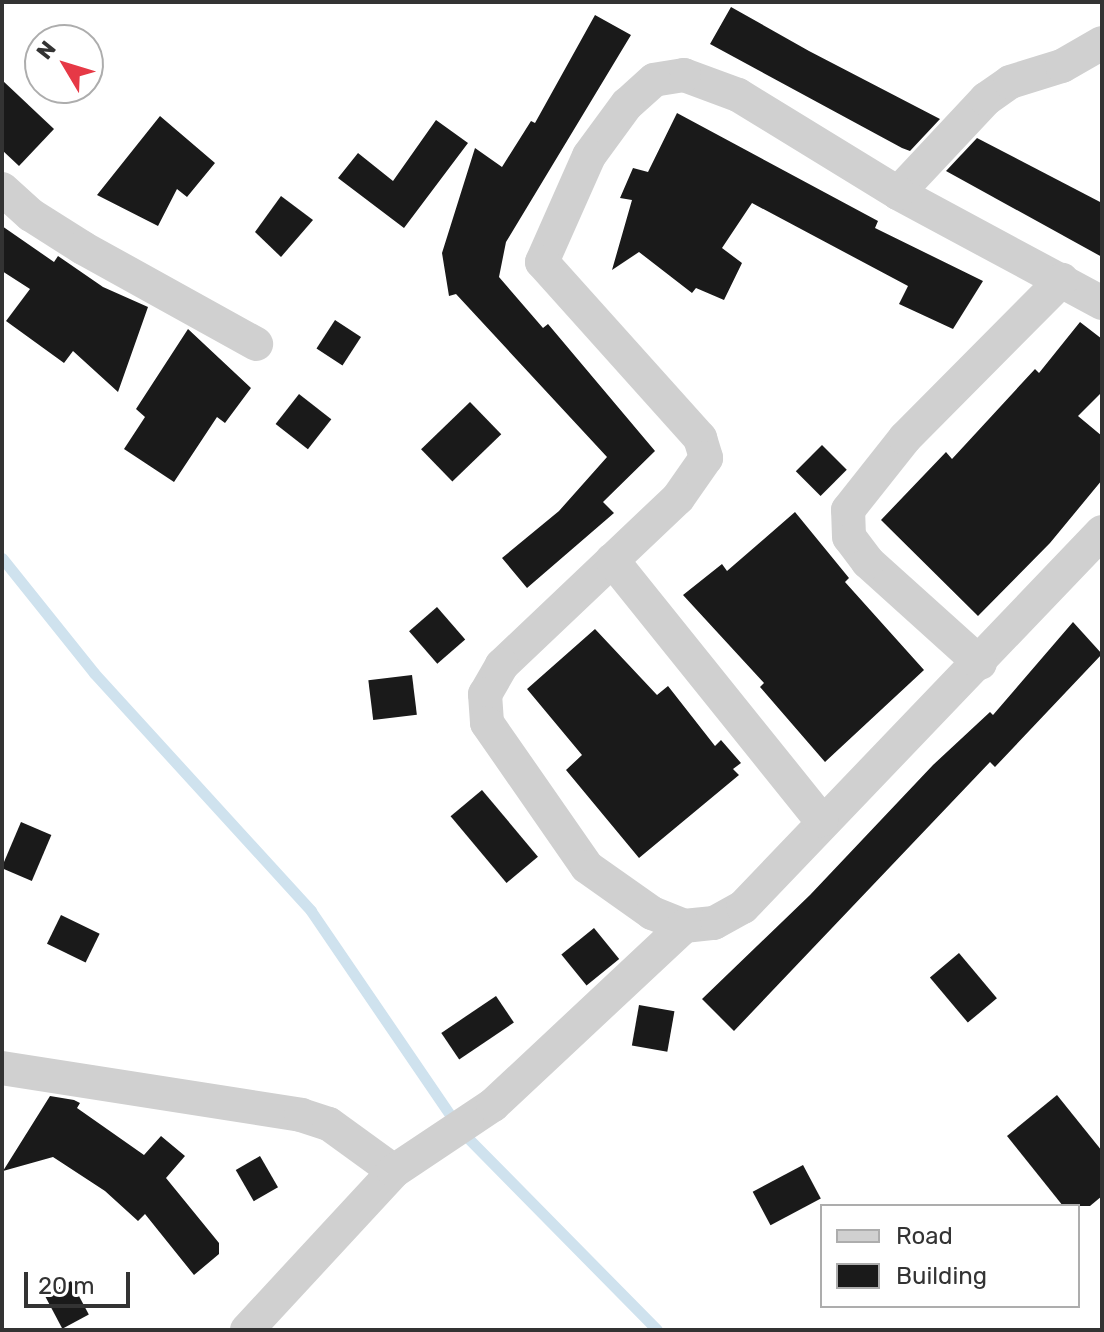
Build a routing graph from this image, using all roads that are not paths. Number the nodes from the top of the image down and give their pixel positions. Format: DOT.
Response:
graph roads {
  1 [pos="1102,43"];
  2 [pos="2,189"];
  3 [pos="898,193"];
  4 [pos="1062,280"];
  5 [pos="1102,303"];
  6 [pos="256,344"];
  7 [pos="1102,532"];
  8 [pos="612,560"];
  9 [pos="980,663"];
  10 [pos="821,820"];
  11 [pos="684,926"];
  12 [pos="2,1068"];
  13 [pos="394,1171"];
  14 [pos="247,1330"];
  1 -- 3 [label="street"];
  2 -- 6 [label="street"];
  3 -- 4 [label="street"];
  3 -- 8 [label="street"];
  4 -- 5 [label="street"];
  4 -- 9 [label="street"];
  7 -- 9 [label="street"];
  8 -- 10 [label="street"];
  8 -- 11 [label="street"];
  9 -- 10 [label="street"];
  10 -- 11 [label="street"];
  11 -- 13 [label="street"];
  12 -- 13 [label="street"];
  13 -- 14 [label="street"];
}
